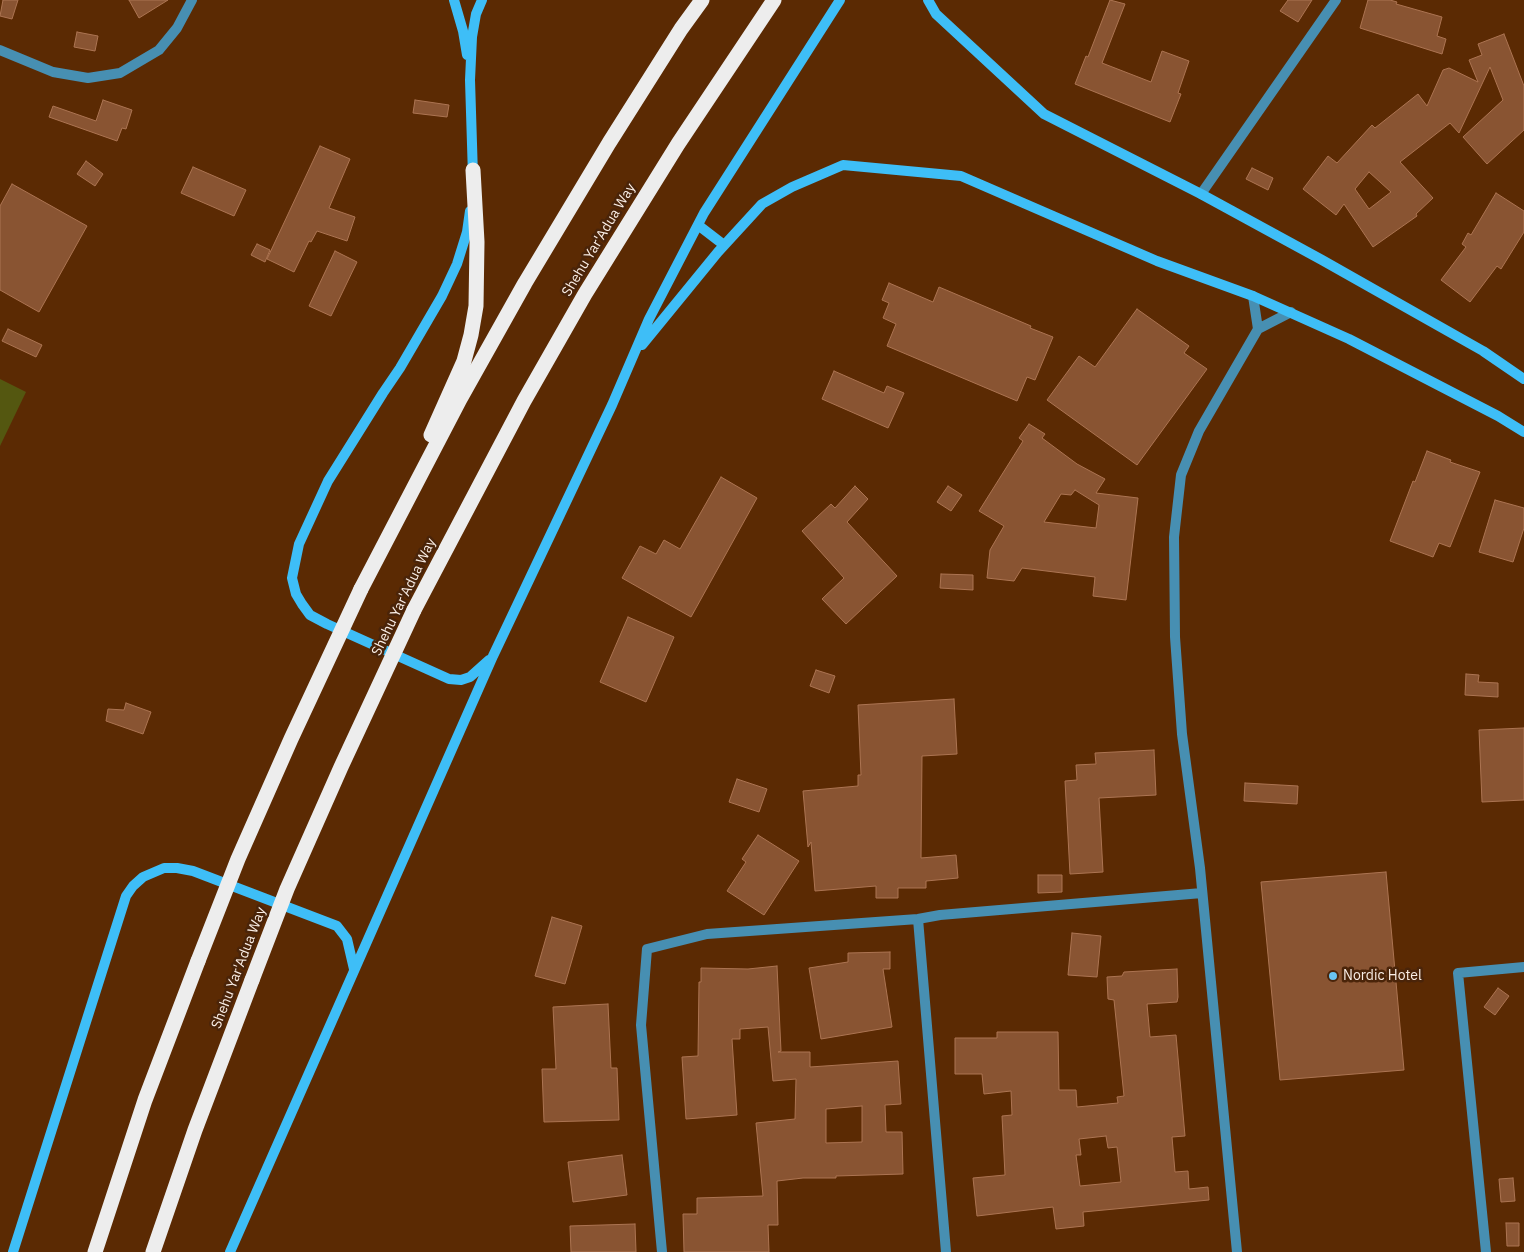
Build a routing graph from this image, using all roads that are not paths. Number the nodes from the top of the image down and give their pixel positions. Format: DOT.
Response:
graph roads {
  1 [pos="192,0"];
  2 [pos="454,0"];
  3 [pos="482,0"];
  4 [pos="702,0"];
  5 [pos="774,0"];
  6 [pos="840,0"];
  7 [pos="928,0"];
  8 [pos="1336,0"];
  9 [pos="0,50"];
  10 [pos="470,80"];
  11 [pos="473,170"];
  12 [pos="1201,194"];
  13 [pos="698,225"];
  14 [pos="724,245"];
  15 [pos="1253,296"];
  16 [pos="1291,312"];
  17 [pos="1258,328"];
  18 [pos="635,353"];
  19 [pos="1524,378"];
  20 [pos="1524,432"];
  21 [pos="404,507"];
  22 [pos="493,656"];
  23 [pos="1202,893"];
  24 [pos="918,919"];
  25 [pos="1524,967"];
  26 [pos="354,970"];
  27 [pos="13,1252"];
  28 [pos="95,1252"];
  29 [pos="153,1252"];
  30 [pos="230,1252"];
  31 [pos="662,1252"];
  32 [pos="946,1252"];
  33 [pos="1237,1252"];
  34 [pos="1486,1252"];
  1 -- 9 [label="street"];
  2 -- 10 [label="street"];
  3 -- 10 [label="street"];
  4 -- 21 [label="highway"];
  5 -- 29 [label="highway, Shehu Yar'Adua Way, bridge"];
  6 -- 13 [label="street"];
  7 -- 12 [label="street"];
  8 -- 12 [label="street"];
  10 -- 11 [label="street"];
  11 -- 21 [label="highway"];
  11 -- 22 [label="street"];
  12 -- 19 [label="street"];
  13 -- 14 [label="street"];
  13 -- 18 [label="street"];
  14 -- 15 [label="street"];
  14 -- 18 [label="street"];
  15 -- 16 [label="street"];
  15 -- 17 [label="street"];
  16 -- 17 [label="street"];
  16 -- 20 [label="street"];
  17 -- 23 [label="street"];
  18 -- 22 [label="street"];
  21 -- 28 [label="highway, bridge"];
  22 -- 26 [label="street"];
  23 -- 24 [label="street"];
  23 -- 33 [label="street"];
  24 -- 31 [label="street"];
  24 -- 32 [label="street"];
  25 -- 34 [label="street"];
  26 -- 27 [label="street"];
  26 -- 30 [label="street"];
}
